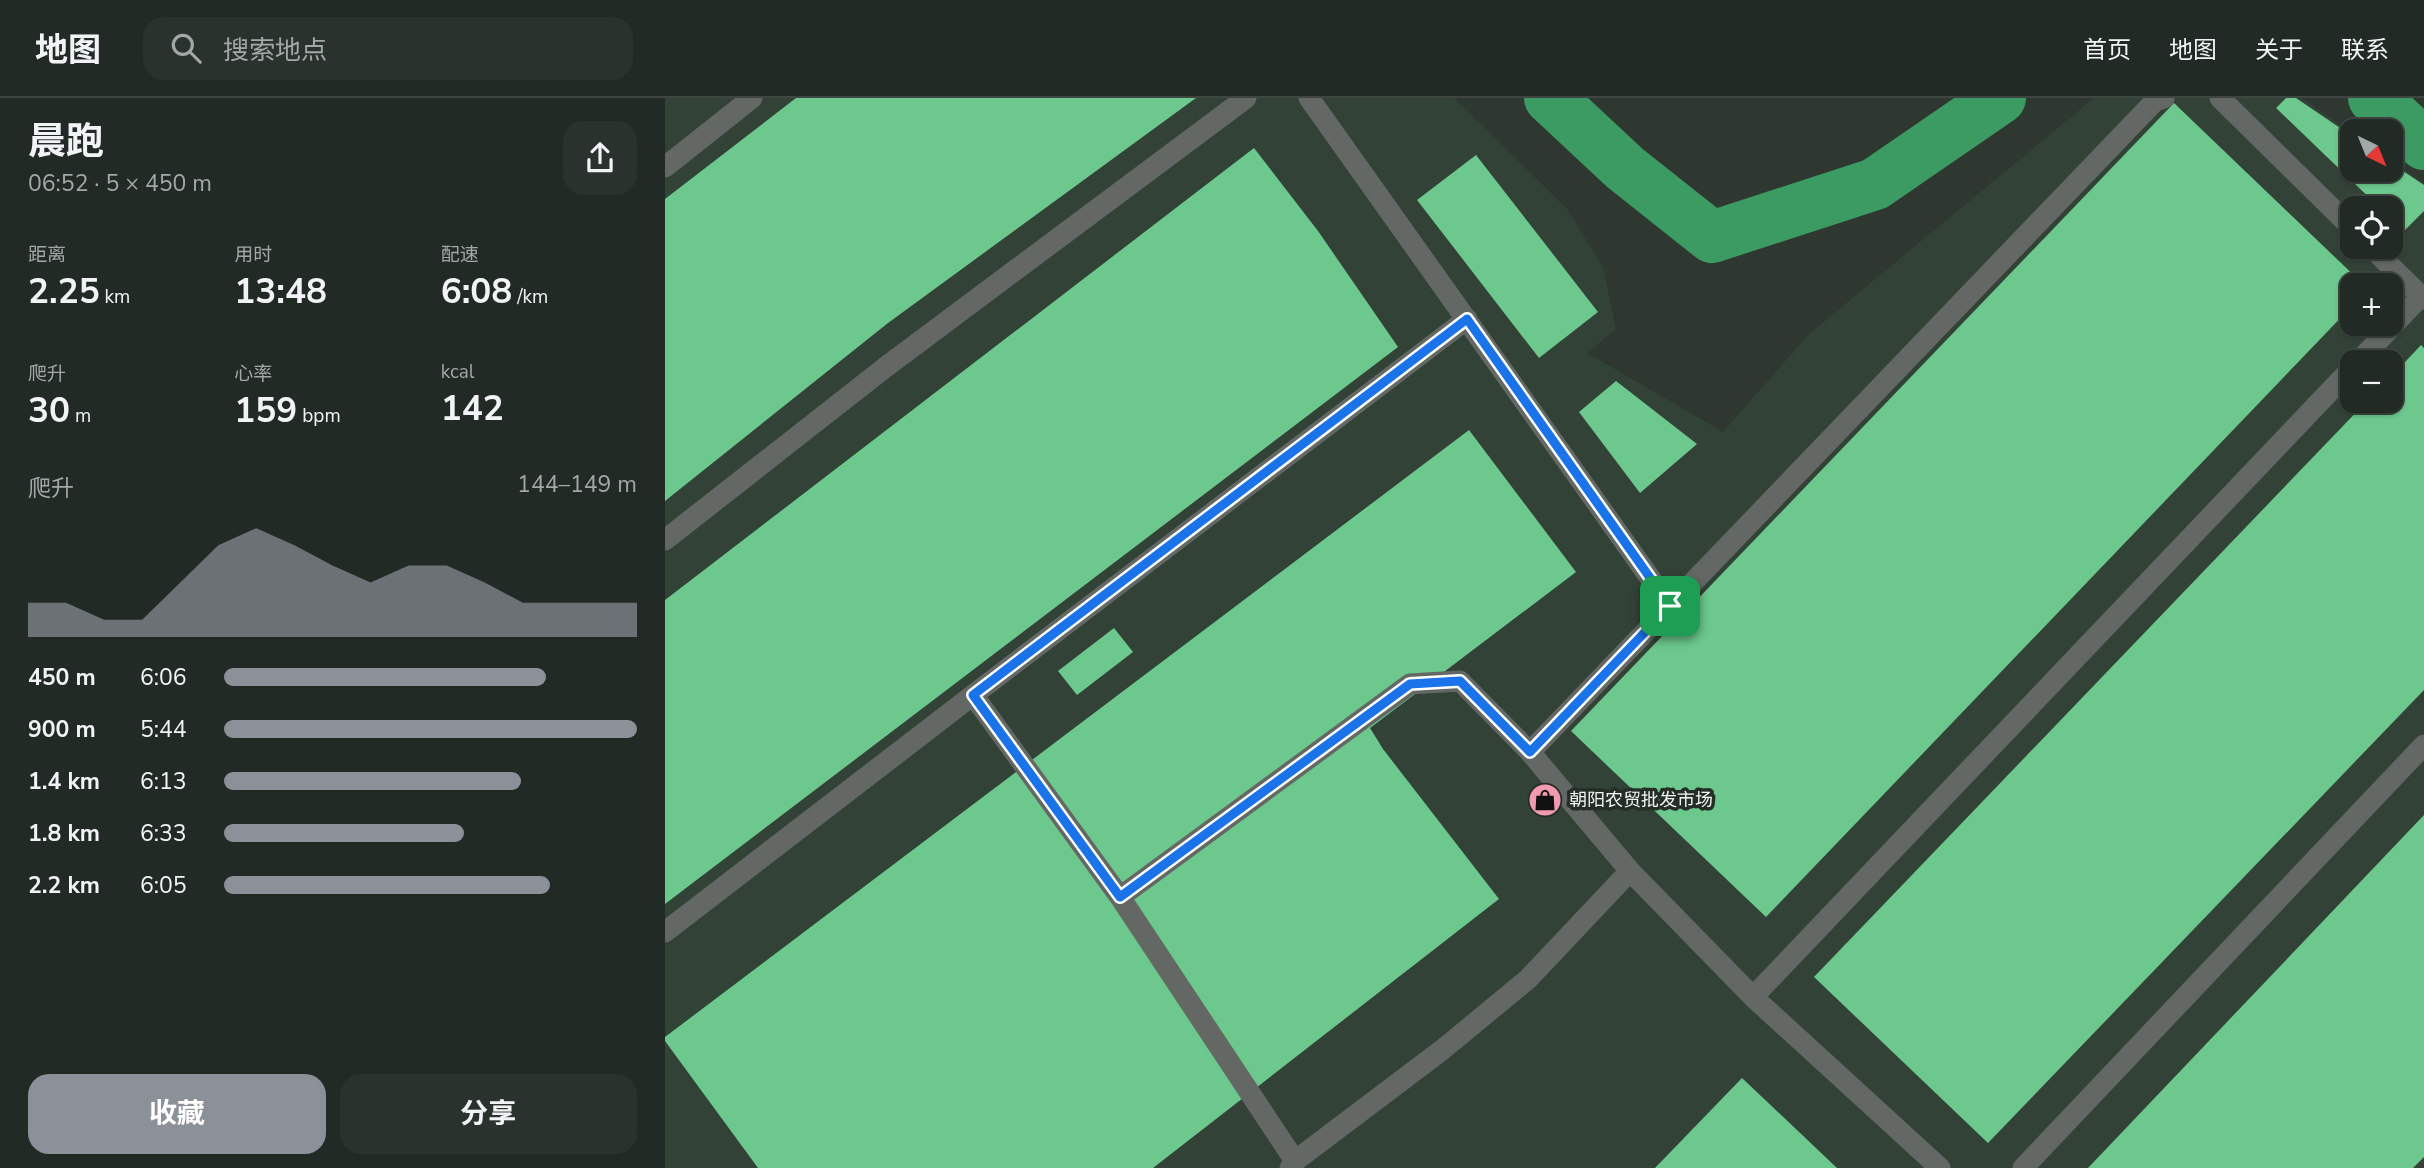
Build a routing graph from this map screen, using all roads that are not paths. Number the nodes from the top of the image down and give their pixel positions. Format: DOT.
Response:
graph roads {
  1 [pos="752,98"];
  2 [pos="1247,98"];
  3 [pos="1309,98"];
  4 [pos="2164,98"];
  5 [pos="2220,98"];
  6 [pos="665,166"];
  7 [pos="2340,216"];
  8 [pos="2383,259"];
  9 [pos="2422,298"];
  10 [pos="1467,319"];
  11 [pos="2370,350"];
  12 [pos="2340,381"];
  13 [pos="665,540"];
  14 [pos="1670,606"];
  15 [pos="973,695"];
  16 [pos="2424,745"];
  17 [pos="1530,752"];
  18 [pos="1630,871"];
  19 [pos="1120,897"];
  20 [pos="665,932"];
  21 [pos="1753,997"];
  22 [pos="1292,1164"];
  23 [pos="1940,1168"];
  24 [pos="2023,1168"];
  1 -- 6 [label="lane"];
  2 -- 13 [label="lane"];
  3 -- 10 [label="lane"];
  4 -- 14 [label="lane"];
  5 -- 7 [label="lane"];
  8 -- 9 [label="lane"];
  9 -- 11 [label="lane"];
  10 -- 14 [label="lane"];
  10 -- 15 [label="lane"];
  12 -- 21 [label="lane"];
  14 -- 17 [label="lane"];
  15 -- 19 [label="lane"];
  15 -- 20 [label="lane"];
  16 -- 24 [label="lane"];
  17 -- 18 [label="lane"];
  17 -- 19 [label="lane"];
  18 -- 21 [label="lane"];
  18 -- 22 [label="lane"];
  19 -- 22 [label="lane"];
  21 -- 23 [label="lane"];
}
